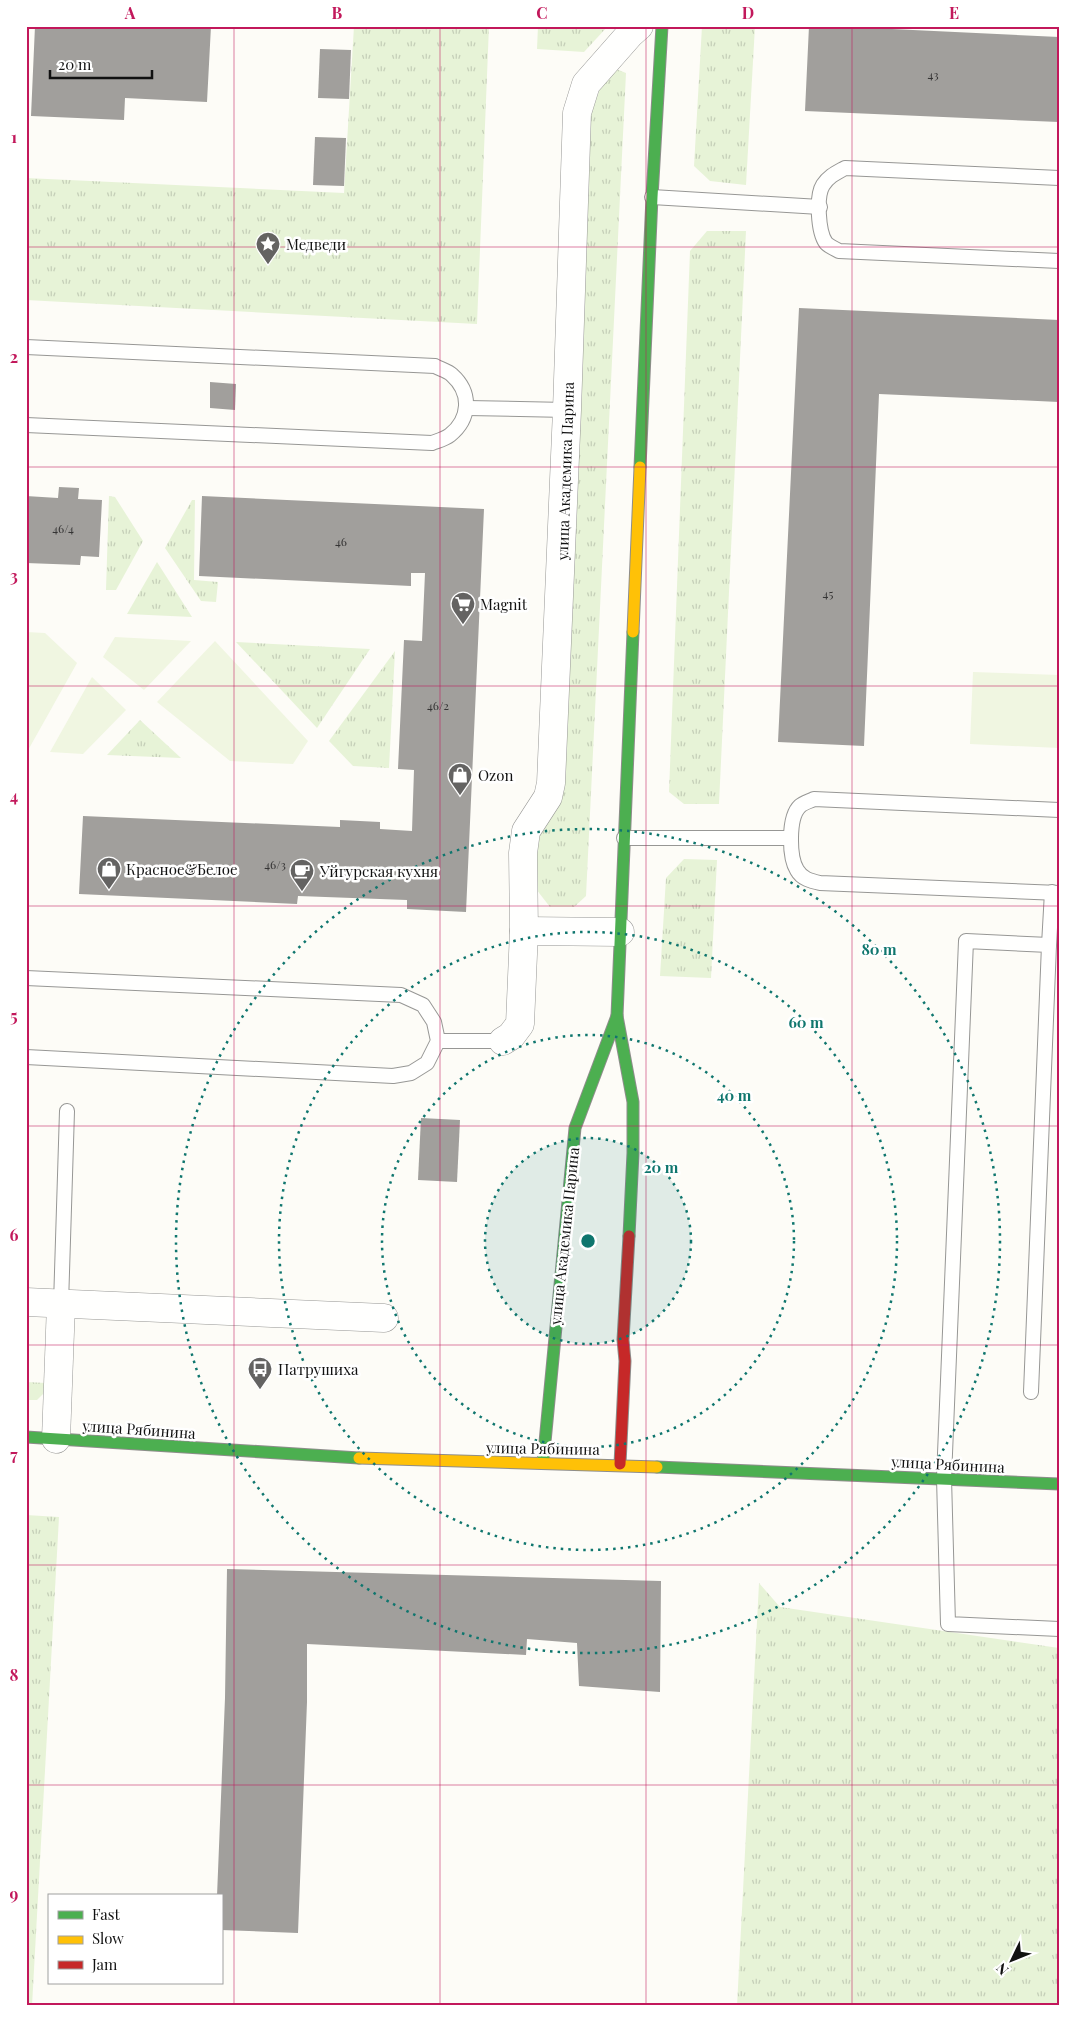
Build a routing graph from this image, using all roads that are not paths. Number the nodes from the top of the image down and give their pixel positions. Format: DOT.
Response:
graph roads {
  1 [pos="639,26"];
  2 [pos="662,26"];
  3 [pos="1059,178"];
  4 [pos="652,197"];
  5 [pos="820,208"];
  6 [pos="1059,260"];
  7 [pos="26,347"];
  8 [pos="467,408"];
  9 [pos="568,410"];
  10 [pos="26,425"];
  11 [pos="1059,810"];
  12 [pos="624,838"];
  13 [pos="791,838"];
  14 [pos="1055,892"];
  15 [pos="524,931"];
  16 [pos="620,932"];
  17 [pos="1049,945"];
  18 [pos="26,978"];
  19 [pos="616,1016"];
  20 [pos="438,1040"];
  21 [pos="503,1040"];
  22 [pos="26,1057"];
  23 [pos="67,1111"];
  24 [pos="26,1302"];
  25 [pos="61,1304"];
  26 [pos="384,1318"];
  27 [pos="1031,1392"];
  28 [pos="26,1437"];
  29 [pos="56,1439"];
  30 [pos="543,1463"];
  31 [pos="620,1464"];
  32 [pos="944,1478"];
  33 [pos="1059,1484"];
  34 [pos="1059,1629"];
  1 -- 9 [label="street, улица Академика Парина"];
  2 -- 4 [label="street, улица Академика Парина"];
  3 -- 5 [label="lane"];
  4 -- 5 [label="lane"];
  4 -- 12 [label="street, улица Академика Парина"];
  5 -- 6 [label="lane"];
  7 -- 8 [label="lane"];
  8 -- 9 [label="lane"];
  8 -- 10 [label="lane"];
  9 -- 15 [label="street, улица Академика Парина"];
  11 -- 13 [label="lane"];
  12 -- 13 [label="lane"];
  12 -- 16 [label="street, улица Академика Парина"];
  13 -- 14 [label="lane"];
  14 -- 17 [label="lane"];
  15 -- 16 [label="street"];
  15 -- 21 [label="street, улица Академика Парина"];
  16 -- 19 [label="street, улица Академика Парина"];
  17 -- 27 [label="lane"];
  17 -- 32 [label="lane"];
  18 -- 20 [label="lane"];
  19 -- 30 [label="street, улица Академика Парина"];
  19 -- 31 [label="street, улица Академика Парина"];
  20 -- 21 [label="lane"];
  20 -- 22 [label="lane"];
  23 -- 25 [label="lane"];
  24 -- 25 [label="street"];
  25 -- 26 [label="street"];
  25 -- 29 [label="street"];
  28 -- 29 [label="street, улица Рябинина"];
  29 -- 30 [label="street, улица Рябинина"];
  30 -- 31 [label="street, улица Рябинина"];
  31 -- 32 [label="street, улица Рябинина"];
  32 -- 33 [label="street, улица Рябинина"];
  32 -- 34 [label="lane"];
}
